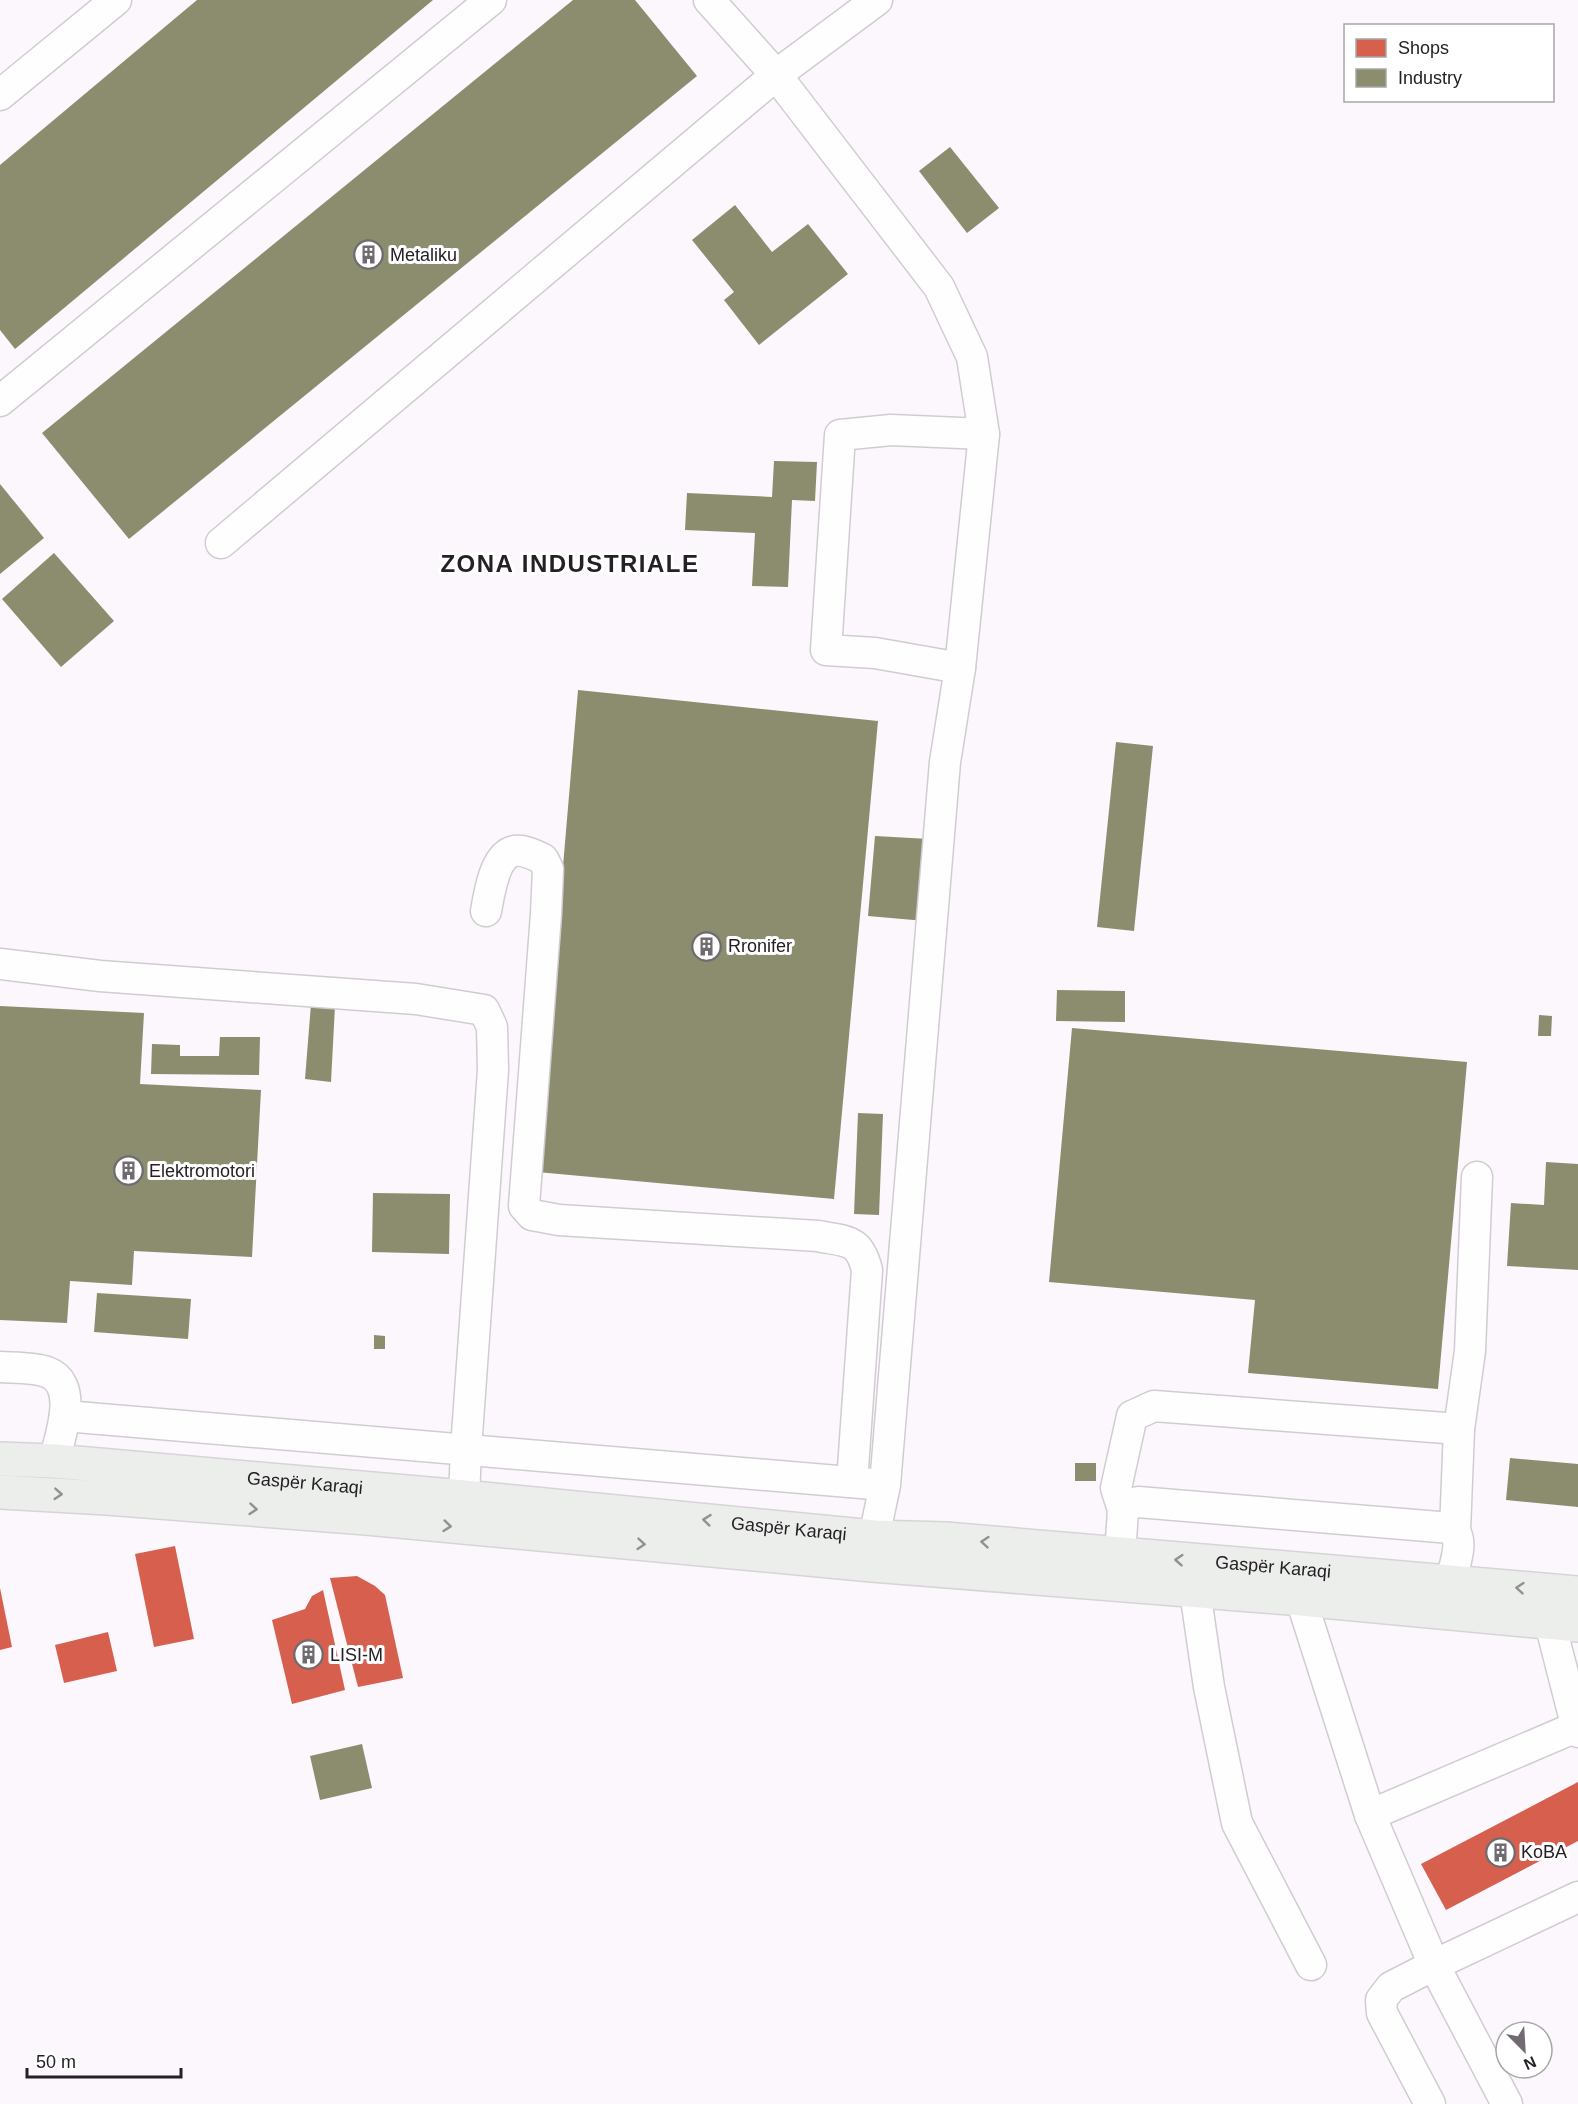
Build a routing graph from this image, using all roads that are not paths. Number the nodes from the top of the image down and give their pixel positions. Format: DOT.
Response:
graph roads {
  1 [pos="116,0"];
  2 [pos="491,0"];
  3 [pos="709,0"];
  4 [pos="878,0"];
  5 [pos="776,75"];
  6 [pos="0,95"];
  7 [pos="0,401"];
  8 [pos="984,434"];
  9 [pos="221,543"];
  10 [pos="960,668"];
  11 [pos="486,911"];
  12 [pos="0,963"];
  13 [pos="1477,1177"];
  14 [pos="0,1367"];
  15 [pos="65,1416"];
  16 [pos="1459,1429"];
  17 [pos="466,1449"];
  18 [pos="0,1460"];
  19 [pos="54,1461"];
  20 [pos="852,1482"];
  21 [pos="885,1485"];
  22 [pos="0,1492"];
  23 [pos="464,1497"];
  24 [pos="1123,1510"];
  25 [pos="1455,1531"];
  26 [pos="874,1537"];
  27 [pos="1120,1555"];
  28 [pos="1451,1581"];
  29 [pos="1195,1591"];
  30 [pos="1578,1593"];
  31 [pos="1301,1599"];
  32 [pos="1564,1624"];
  33 [pos="1577,1730"];
  34 [pos="1370,1815"];
  35 [pos="1578,1897"];
  36 [pos="1311,1965"];
  37 [pos="1434,1965"];
  38 [pos="1430,2104"];
  39 [pos="1507,2104"];
  1 -- 6 [label="lane"];
  2 -- 7 [label="lane"];
  3 -- 5 [label="lane"];
  4 -- 5 [label="lane"];
  5 -- 8 [label="lane"];
  5 -- 9 [label="lane"];
  8 -- 10 [label="lane"];
  8 -- 10 [label="lane"];
  10 -- 21 [label="lane"];
  11 -- 20 [label="lane"];
  12 -- 17 [label="lane"];
  13 -- 16 [label="lane"];
  14 -- 15 [label="lane"];
  15 -- 17 [label="lane"];
  15 -- 19 [label="lane"];
  16 -- 24 [label="lane"];
  16 -- 25 [label="lane"];
  17 -- 20 [label="lane"];
  17 -- 23 [label="lane"];
  18 -- 19 [label="main road, Gaspër Karaqi"];
  19 -- 23 [label="main road, Gaspër Karaqi"];
  20 -- 21 [label="lane"];
  21 -- 26 [label="lane"];
  22 -- 29 [label="main road, Gaspër Karaqi, one-way"];
  26 -- 23 [label="main road, Gaspër Karaqi, one-way"];
  24 -- 25 [label="lane"];
  24 -- 27 [label="lane"];
  25 -- 28 [label="lane"];
  27 -- 26 [label="main road, Gaspër Karaqi, one-way"];
  28 -- 27 [label="main road, Gaspër Karaqi, one-way"];
  30 -- 28 [label="main road, Gaspër Karaqi, one-way"];
  29 -- 31 [label="main road, Gaspër Karaqi"];
  29 -- 36 [label="lane"];
  31 -- 32 [label="main road, Gaspër Karaqi"];
  31 -- 34 [label="lane"];
  32 -- 33 [label="lane"];
  33 -- 34 [label="lane"];
  34 -- 37 [label="lane"];
  35 -- 37 [label="lane"];
  37 -- 38 [label="lane"];
  37 -- 39 [label="lane"];
}
